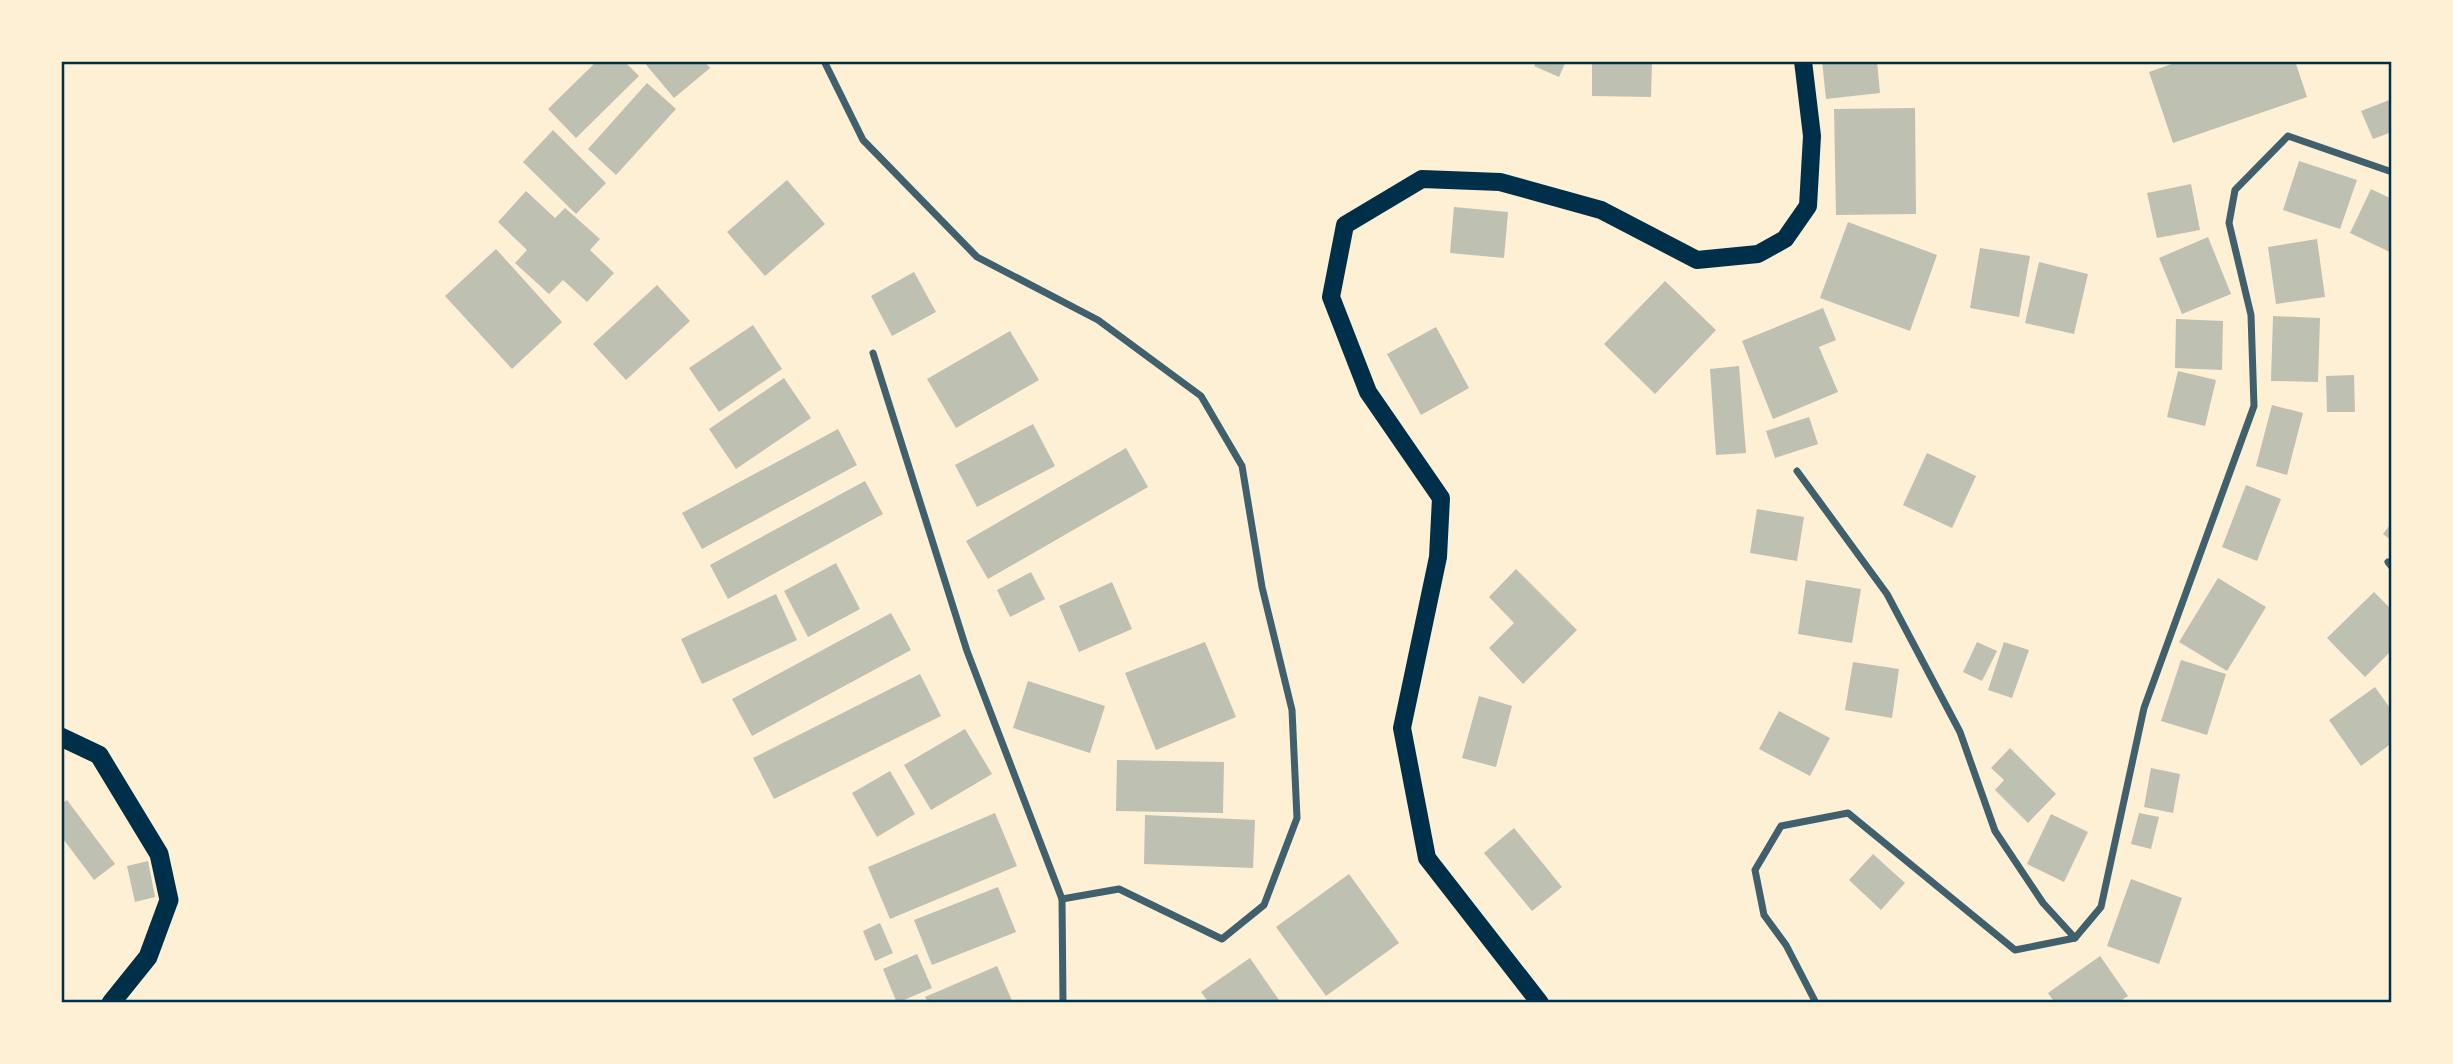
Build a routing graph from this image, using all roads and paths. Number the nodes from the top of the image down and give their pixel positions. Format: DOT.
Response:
graph roads {
  1 [pos="824,61"];
  2 [pos="1803,61"];
  3 [pos="2392,172"];
  4 [pos="873,353"];
  5 [pos="1797,471"];
  6 [pos="61,737"];
  7 [pos="1062,899"];
  8 [pos="2075,938"];
  9 [pos="111,1003"];
  10 [pos="1063,1003"];
  11 [pos="1540,1003"];
  12 [pos="1816,1003"];
  1 -- 7 [label="street"];
  2 -- 11 [label="main road"];
  3 -- 8 [label="street"];
  4 -- 7 [label="street"];
  5 -- 8 [label="street"];
  6 -- 9 [label="highway"];
  7 -- 10 [label="street"];
  8 -- 12 [label="street"];
}
